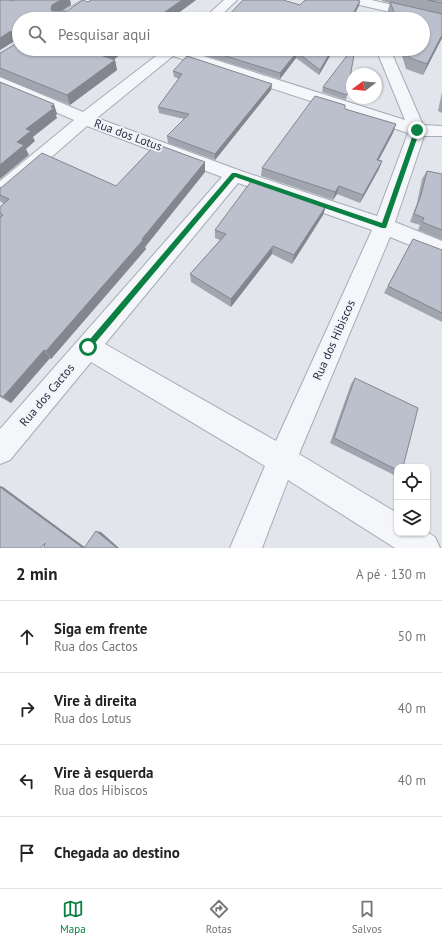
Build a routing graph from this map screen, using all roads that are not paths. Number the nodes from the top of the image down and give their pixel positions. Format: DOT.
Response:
graph roads {
  1 [pos="91,0"];
  2 [pos="231,0"];
  3 [pos="363,4"];
  4 [pos="72,12"];
  5 [pos="217,12"];
  6 [pos="402,12"];
  7 [pos="430,18"];
  8 [pos="442,20"];
  9 [pos="165,56"];
  10 [pos="191,56"];
  11 [pos="386,56"];
  12 [pos="0,82"];
  13 [pos="85,119"];
  14 [pos="417,130"];
  15 [pos="442,131"];
  16 [pos="234,175"];
  17 [pos="0,191"];
  18 [pos="384,226"];
  19 [pos="442,250"];
  20 [pos="88,347"];
  21 [pos="0,450"];
  22 [pos="282,460"];
  23 [pos="394,529"];
  24 [pos="405,536"];
  25 [pos="246,548"];
  26 [pos="424,548"];
  1 -- 4 [label="street"];
  2 -- 5 [label="street"];
  3 -- 6 [label="street"];
  7 -- 8 [label="street"];
  9 -- 13 [label="street"];
  10 -- 14 [label="street"];
  11 -- 14 [label="street"];
  12 -- 13 [label="street, Rua dos Lotus"];
  13 -- 16 [label="street, Rua dos Lotus"];
  13 -- 17 [label="street"];
  14 -- 15 [label="street"];
  14 -- 18 [label="street, Rua dos Hibiscos"];
  16 -- 18 [label="street, Rua dos Lotus"];
  16 -- 20 [label="street, Rua dos Cactos"];
  18 -- 19 [label="street, Rua dos Lotus"];
  18 -- 22 [label="street, Rua dos Hibiscos"];
  20 -- 21 [label="street, Rua dos Cactos"];
  20 -- 22 [label="street"];
  22 -- 23 [label="street"];
  22 -- 25 [label="street, Rua dos Hibiscos"];
  24 -- 26 [label="street"];
}
